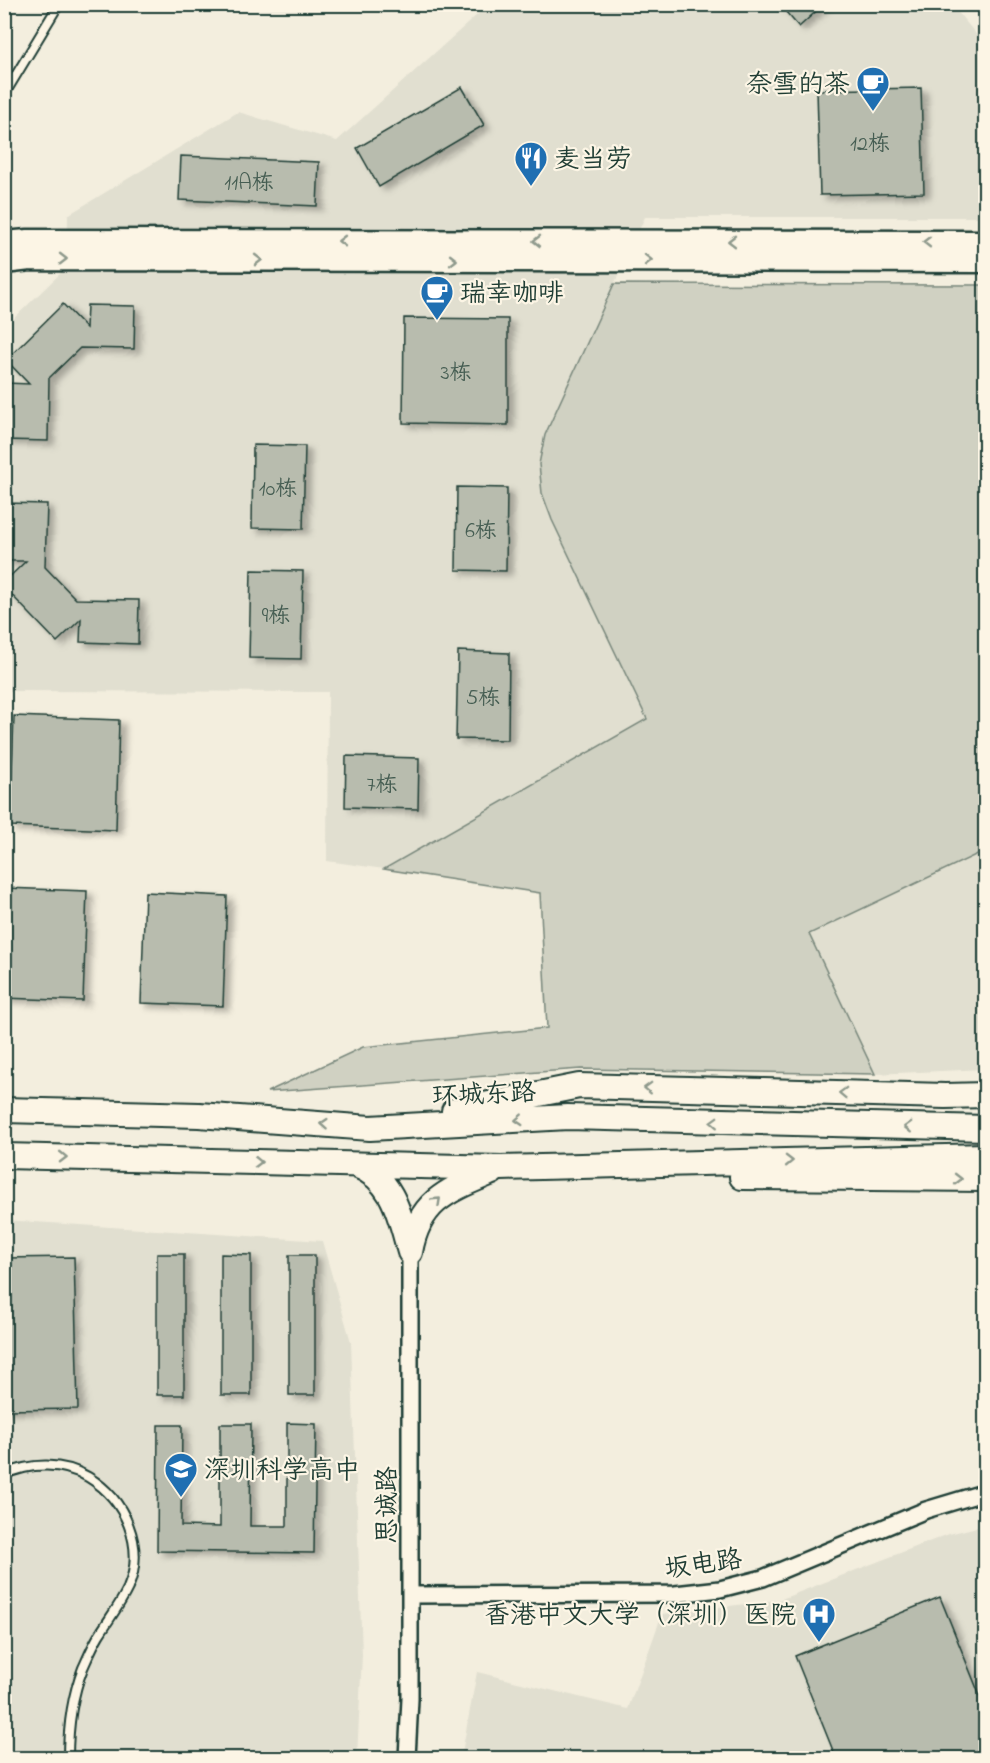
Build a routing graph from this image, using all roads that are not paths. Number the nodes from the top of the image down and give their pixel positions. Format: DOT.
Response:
graph roads {
  1 [pos="59,4"];
  2 [pos="4,95"];
  3 [pos="986,242"];
  4 [pos="4,243"];
  5 [pos="986,261"];
  6 [pos="4,262"];
  7 [pos="986,1095"];
  8 [pos="4,1110"];
  9 [pos="370,1128"];
  10 [pos="976,1129"];
  11 [pos="4,1156"];
  12 [pos="975,1156"];
  13 [pos="354,1165"];
  14 [pos="501,1168"];
  15 [pos="986,1179"];
  16 [pos="410,1252"];
  17 [pos="4,1475"];
  18 [pos="986,1492"];
  19 [pos="411,1595"];
  20 [pos="68,1758"];
  21 [pos="407,1758"];
  1 -- 2 [label="lane"];
  3 -- 4 [label="street, one-way"];
  6 -- 5 [label="street, one-way"];
  7 -- 9 [label="main road, one-way"];
  9 -- 8 [label="main road, 环城东路, one-way"];
  10 -- 9 [label="main road, 环城东路, one-way"];
  11 -- 13 [label="main road, one-way"];
  14 -- 12 [label="main road, one-way"];
  13 -- 14 [label="main road"];
  13 -- 16 [label="main road"];
  14 -- 15 [label="main road, one-way"];
  16 -- 14 [label="main road, one-way"];
  16 -- 19 [label="street, 思诚路"];
  17 -- 20 [label="lane"];
  18 -- 19 [label="street, 坂电路"];
  19 -- 21 [label="street, 思诚路"];
}
